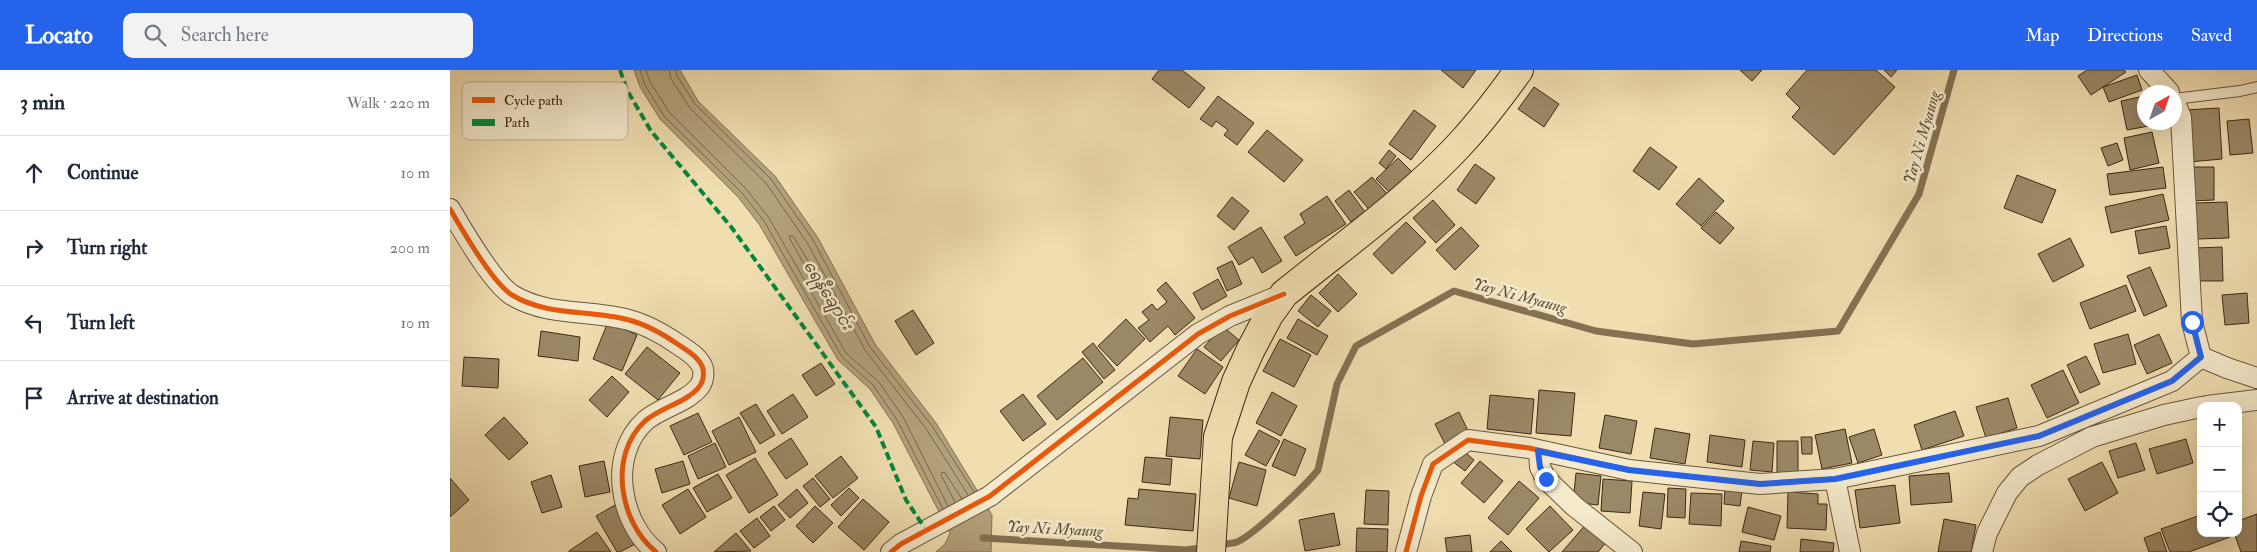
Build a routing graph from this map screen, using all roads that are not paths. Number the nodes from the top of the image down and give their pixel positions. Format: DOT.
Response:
graph roads {
  1 [pos="1519,70"];
  2 [pos="2149,70"];
  3 [pos="2163,85"];
  4 [pos="2257,87"];
  5 [pos="2182,99"];
  6 [pos="2181,130"];
  7 [pos="450,209"];
  8 [pos="1284,294"];
  9 [pos="2201,357"];
  10 [pos="2257,378"];
  11 [pos="2257,400"];
  12 [pos="2240,402"];
  13 [pos="2197,408"];
  14 [pos="1538,451"];
  15 [pos="1835,479"];
  16 [pos="1212,540"];
  17 [pos="656,552"];
  18 [pos="891,552"];
  19 [pos="1406,552"];
  20 [pos="1632,552"];
  21 [pos="1850,552"];
  22 [pos="1982,552"];
  1 -- 8 [label="main road"];
  2 -- 3 [label="street"];
  4 -- 5 [label="lane"];
  6 -- 9 [label="street"];
  7 -- 17 [label="street"];
  8 -- 16 [label="main road"];
  8 -- 18 [label="street"];
  9 -- 10 [label="street"];
  9 -- 15 [label="street"];
  11 -- 12 [label="street"];
  13 -- 22 [label="street"];
  14 -- 15 [label="street"];
  14 -- 19 [label="street"];
  14 -- 20 [label="street"];
  15 -- 21 [label="street"];
}
